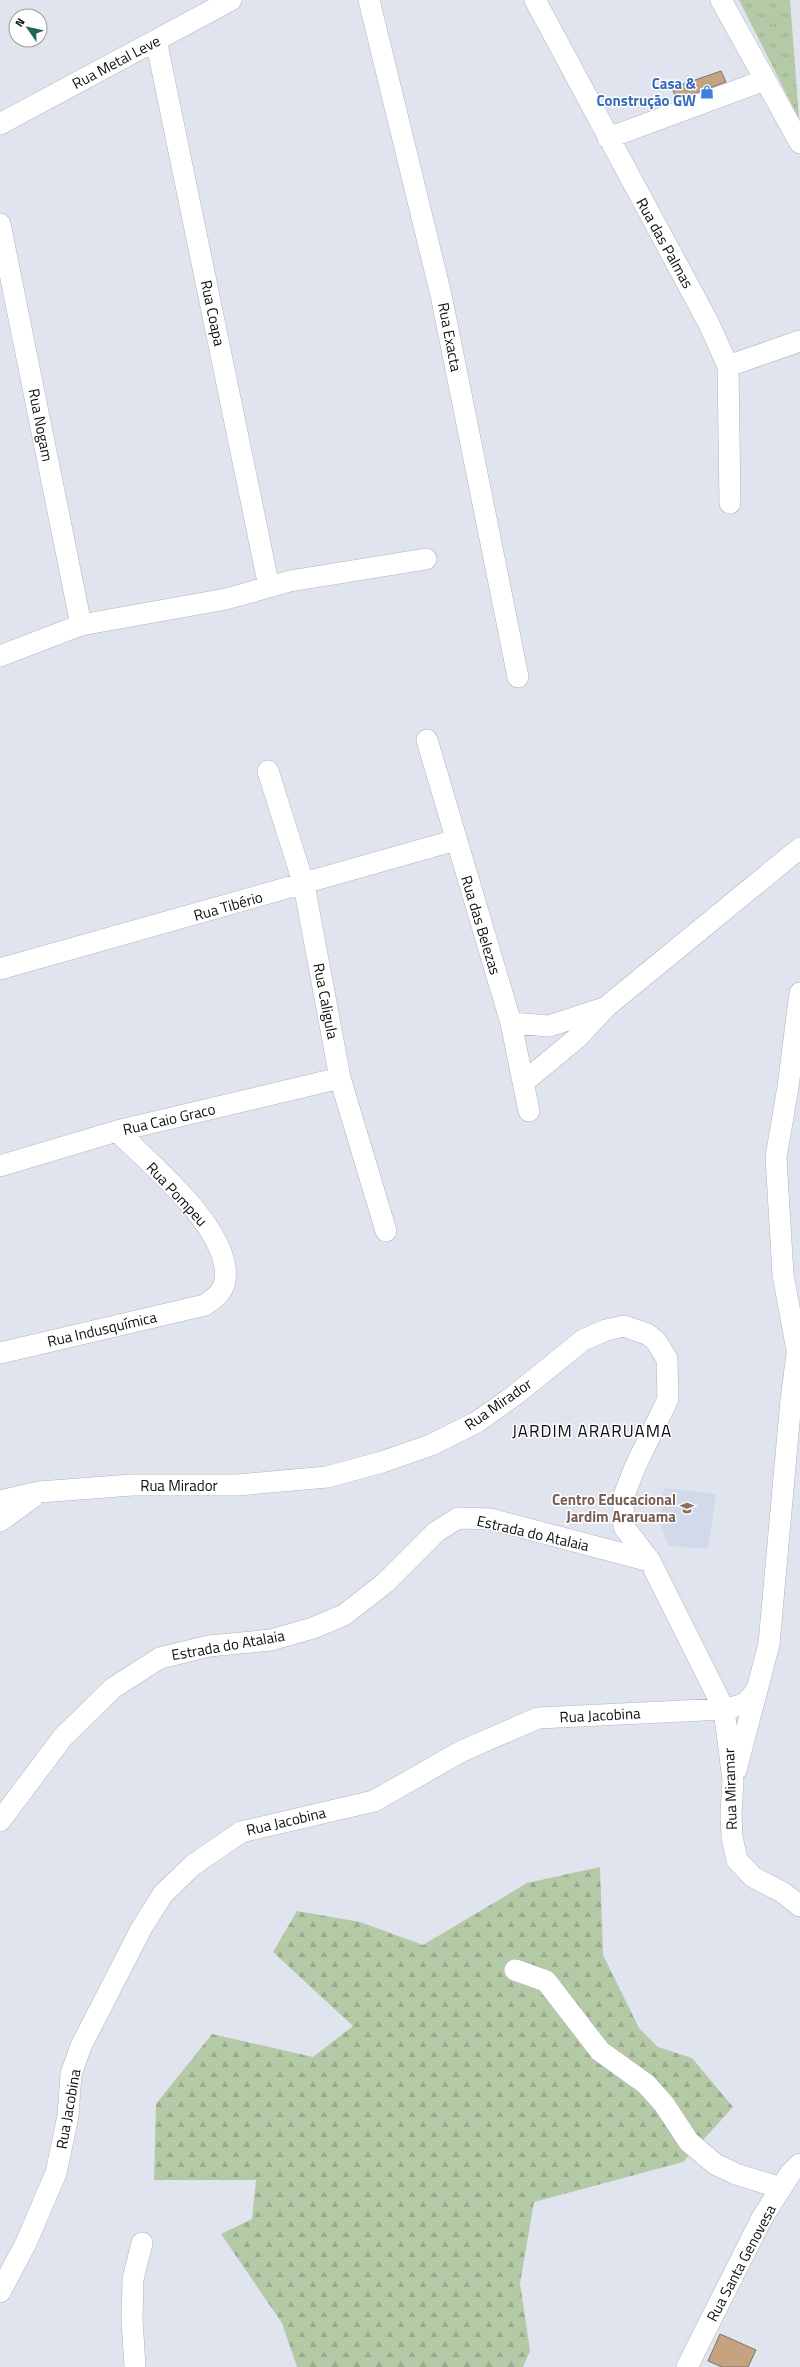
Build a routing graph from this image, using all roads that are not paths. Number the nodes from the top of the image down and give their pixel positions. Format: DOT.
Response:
graph roads {
  1 [pos="231,0"];
  2 [pos="369,0"];
  3 [pos="535,0"];
  4 [pos="721,0"];
  5 [pos="156,40"];
  6 [pos="765,80"];
  7 [pos="0,124"];
  8 [pos="608,138"];
  9 [pos="800,143"];
  10 [pos="0,224"];
  11 [pos="800,341"];
  12 [pos="728,366"];
  13 [pos="730,503"];
  14 [pos="426,559"];
  15 [pos="269,587"];
  16 [pos="81,625"];
  17 [pos="0,656"];
  18 [pos="518,677"];
  19 [pos="427,740"];
  20 [pos="268,771"];
  21 [pos="456,840"];
  22 [pos="800,848"];
  23 [pos="304,885"];
  24 [pos="0,969"];
  25 [pos="800,993"];
  26 [pos="606,1007"];
  27 [pos="511,1023"];
  28 [pos="340,1078"];
  29 [pos="524,1082"];
  30 [pos="529,1111"];
  31 [pos="117,1131"];
  32 [pos="0,1166"];
  33 [pos="386,1231"];
  34 [pos="205,1305"];
  35 [pos="0,1354"];
  36 [pos="799,1360"];
  37 [pos="39,1492"];
  38 [pos="0,1501"];
  39 [pos="0,1521"];
  40 [pos="650,1561"];
  41 [pos="758,1686"];
  42 [pos="724,1709"];
  43 [pos="733,1780"];
  44 [pos="0,1821"];
  45 [pos="800,1906"];
  46 [pos="515,1970"];
  47 [pos="800,2164"];
  48 [pos="781,2188"];
  49 [pos="142,2243"];
  50 [pos="0,2292"];
  51 [pos="135,2367"];
  52 [pos="688,2367"];
  1 -- 5 [label="street, Rua Metal Leve"];
  2 -- 18 [label="street, Rua Exacta"];
  3 -- 8 [label="street, Rua das Palmas"];
  4 -- 6 [label="street"];
  5 -- 7 [label="street, Rua Metal Leve"];
  5 -- 15 [label="street, Rua Coapa"];
  6 -- 8 [label="street"];
  6 -- 9 [label="street"];
  8 -- 12 [label="street, Rua das Palmas"];
  10 -- 16 [label="street, Rua Nogam"];
  11 -- 12 [label="street"];
  12 -- 13 [label="street, Rua das Palmas"];
  14 -- 15 [label="street"];
  15 -- 16 [label="street"];
  16 -- 17 [label="street"];
  19 -- 21 [label="street, Rua das Belezas"];
  20 -- 23 [label="street, Rua Caligula"];
  21 -- 23 [label="street, Rua Tibério"];
  21 -- 27 [label="street, Rua das Belezas"];
  22 -- 26 [label="street"];
  23 -- 24 [label="street, Rua Tibério"];
  23 -- 28 [label="street, Rua Caligula"];
  25 -- 36 [label="street"];
  26 -- 27 [label="street"];
  26 -- 29 [label="street"];
  27 -- 29 [label="street, Rua das Belezas"];
  28 -- 31 [label="street, Rua Caio Graco"];
  28 -- 33 [label="street, Rua Caligula"];
  29 -- 30 [label="street, Rua das Belezas"];
  31 -- 32 [label="street, Rua Caio Graco"];
  31 -- 34 [label="street, Rua Pompeu"];
  34 -- 35 [label="street, Rua Indusquímica"];
  36 -- 41 [label="street"];
  37 -- 38 [label="street, Rua Mirador"];
  37 -- 39 [label="street"];
  37 -- 40 [label="street, Rua Mirador"];
  40 -- 42 [label="street, Rua Miramar"];
  40 -- 44 [label="street, Estrada do Atalaia"];
  41 -- 42 [label="street, Rua Jacobina"];
  41 -- 43 [label="street"];
  42 -- 43 [label="street, Rua Miramar"];
  42 -- 50 [label="street, Rua Jacobina"];
  43 -- 45 [label="street, Rua Miramar"];
  46 -- 48 [label="street"];
  47 -- 48 [label="street, Rua Santa Genovesa"];
  48 -- 52 [label="street, Rua Santa Genovesa"];
  49 -- 51 [label="street"];
}
